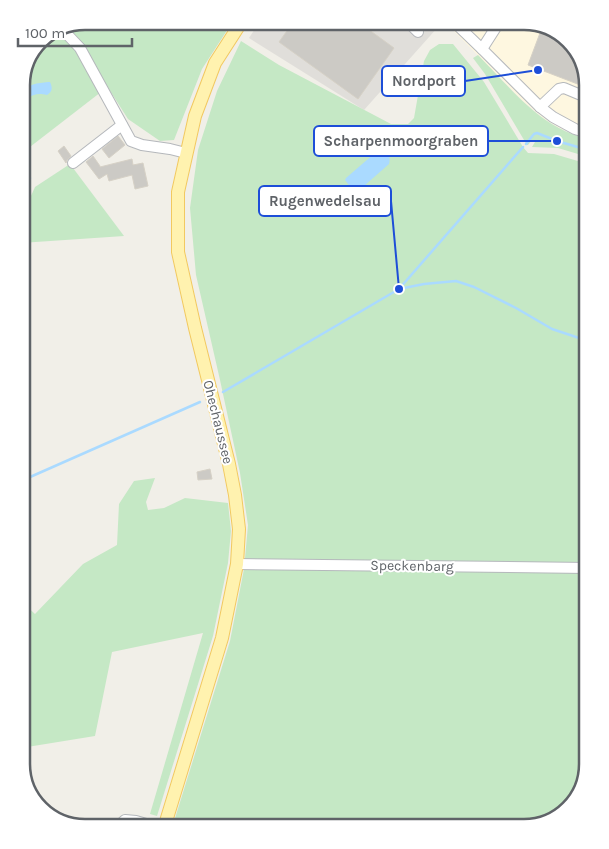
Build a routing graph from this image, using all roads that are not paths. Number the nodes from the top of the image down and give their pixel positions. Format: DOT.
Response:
graph roads {
  1 [pos="236,30"];
  2 [pos="462,30"];
  3 [pos="494,30"];
  4 [pos="66,33"];
  5 [pos="482,49"];
  6 [pos="579,94"];
  7 [pos="540,107"];
  8 [pos="122,125"];
  9 [pos="579,130"];
  10 [pos="186,153"];
  11 [pos="73,162"];
  12 [pos="237,564"];
  13 [pos="579,568"];
  14 [pos="165,819"];
  1 -- 10 [label="main road, Ohechaussee"];
  2 -- 5 [label="street"];
  3 -- 5 [label="street"];
  4 -- 8 [label="street"];
  5 -- 7 [label="street"];
  6 -- 7 [label="street"];
  7 -- 9 [label="street"];
  8 -- 10 [label="street"];
  8 -- 11 [label="street"];
  10 -- 12 [label="main road, Ohechaussee"];
  12 -- 13 [label="street, Speckenbarg"];
  12 -- 14 [label="main road, Ohechaussee"];
}
